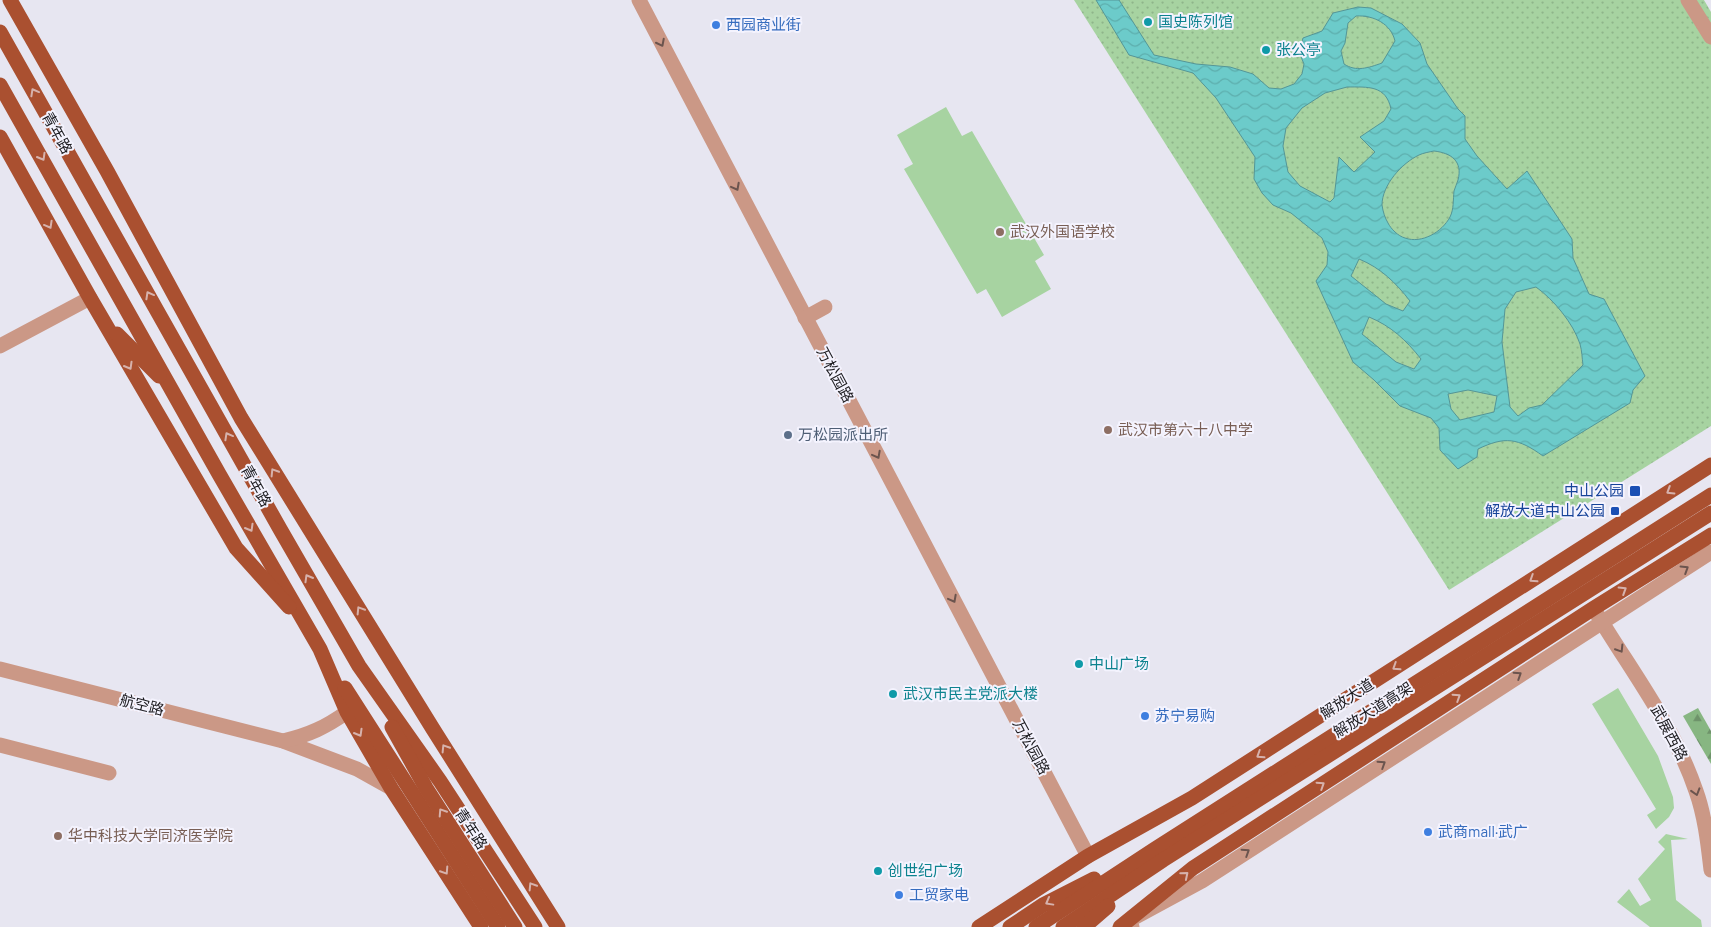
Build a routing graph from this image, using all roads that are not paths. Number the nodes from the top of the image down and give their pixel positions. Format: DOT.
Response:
graph roads {
  1 [pos="10,0"];
  2 [pos="639,0"];
  3 [pos="1688,0"];
  4 [pos="0,32"];
  5 [pos="1711,37"];
  6 [pos="0,85"];
  7 [pos="0,137"];
  8 [pos="90,298"];
  9 [pos="825,307"];
  10 [pos="805,318"];
  11 [pos="103,321"];
  12 [pos="0,346"];
  13 [pos="171,388"];
  14 [pos="233,403"];
  15 [pos="1711,465"];
  16 [pos="1711,496"];
  17 [pos="270,511"];
  18 [pos="1711,513"];
  19 [pos="1711,534"];
  20 [pos="1711,552"];
  21 [pos="1598,615"];
  22 [pos="309,630"];
  23 [pos="320,649"];
  24 [pos="359,666"];
  25 [pos="0,669"];
  26 [pos="347,712"];
  27 [pos="283,741"];
  28 [pos="0,745"];
  29 [pos="109,773"];
  30 [pos="391,788"];
  31 [pos="419,791"];
  32 [pos="1159,854"];
  33 [pos="1088,856"];
  34 [pos="1711,870"];
  35 [pos="1127,925"];
  36 [pos="482,927"];
  37 [pos="498,927"];
  38 [pos="516,927"];
  39 [pos="534,927"];
  40 [pos="558,927"];
  41 [pos="979,927"];
  42 [pos="1010,927"];
  43 [pos="1036,927"];
  44 [pos="1063,927"];
  45 [pos="1084,927"];
  1 -- 14 [label="main road"];
  2 -- 10 [label="street, 万松园路, one-way"];
  3 -- 5 [label="street"];
  17 -- 4 [label="main road, 青年路, one-way"];
  6 -- 13 [label="main road, 青年路, one-way"];
  7 -- 8 [label="main road, one-way"];
  8 -- 11 [label="main road"];
  8 -- 12 [label="street"];
  9 -- 10 [label="street"];
  10 -- 33 [label="street, 万松园路, one-way"];
  11 -- 13 [label="main road"];
  11 -- 22 [label="main road, one-way"];
  13 -- 22 [label="main road, 青年路, one-way"];
  14 -- 17 [label="main road"];
  40 -- 14 [label="main road, one-way"];
  15 -- 33 [label="main road, 解放大道, one-way"];
  16 -- 32 [label="main road, 解放大道高架"];
  24 -- 17 [label="main road, 青年路, one-way"];
  18 -- 32 [label="main road, 解放大道高架"];
  21 -- 19 [label="main road, one-way"];
  21 -- 20 [label="street, one-way"];
  21 -- 34 [label="street, 武展西路, one-way"];
  35 -- 21 [label="main road, one-way"];
  22 -- 23 [label="main road, 青年路"];
  23 -- 26 [label="main road, 青年路"];
  23 -- 31 [label="main road"];
  24 -- 31 [label="main road"];
  24 -- 39 [label="main road, 青年路"];
  25 -- 27 [label="street, 航空路"];
  26 -- 27 [label="street, 航空路"];
  26 -- 30 [label="main road, 青年路, one-way"];
  27 -- 30 [label="street, 航空路"];
  28 -- 29 [label="street"];
  30 -- 36 [label="main road, 青年路, one-way"];
  31 -- 37 [label="main road"];
  38 -- 31 [label="main road, one-way"];
  32 -- 42 [label="main road, one-way"];
  32 -- 43 [label="main road, 解放大道高架"];
  32 -- 44 [label="main road, 解放大道高架"];
  32 -- 45 [label="main road"];
  33 -- 41 [label="main road, 解放大道"];
}
